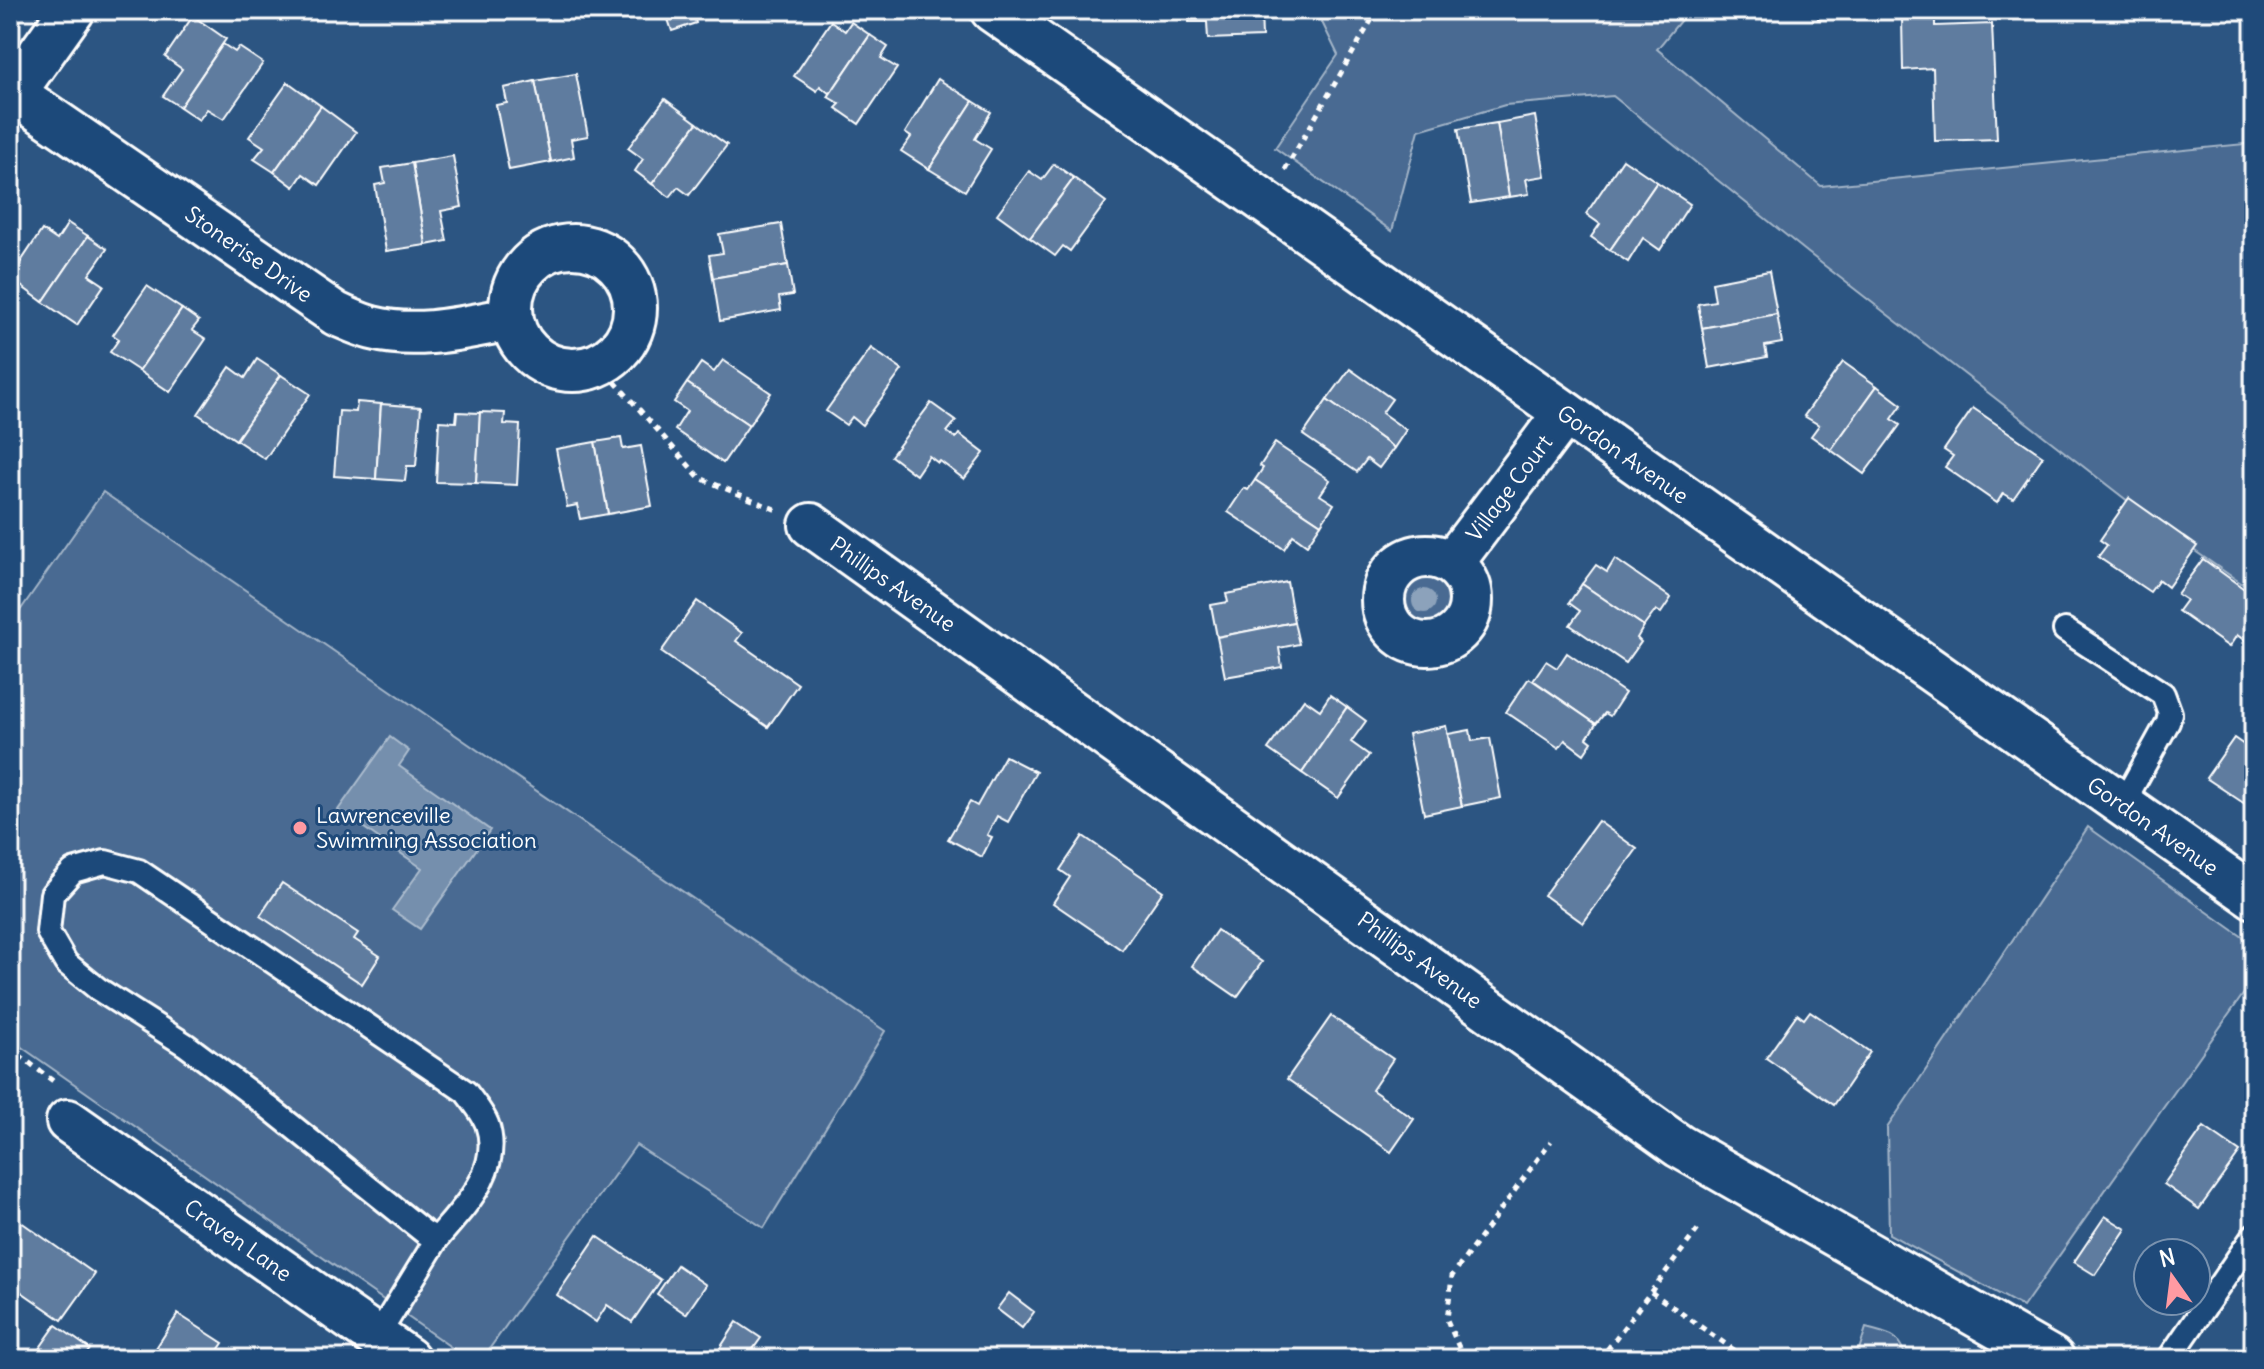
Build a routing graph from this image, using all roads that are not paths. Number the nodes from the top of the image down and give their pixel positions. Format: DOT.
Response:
graph roads {
  1 [pos="72,10"];
  2 [pos="992,10"];
  3 [pos="12,95"];
  4 [pos="511,319"];
  5 [pos="1565,413"];
  6 [pos="811,525"];
  7 [pos="1452,563"];
  8 [pos="2065,630"];
  9 [pos="2122,805"];
  10 [pos="2254,897"];
  11 [pos="68,1121"];
  12 [pos="2254,1235"];
  13 [pos="437,1239"];
  14 [pos="393,1348"];
  15 [pos="2053,1359"];
  16 [pos="2169,1359"];
  1 -- 3 [label="street"];
  2 -- 5 [label="street, Gordon Avenue"];
  3 -- 4 [label="street, Stonerise Drive"];
  4 -- 4 [label="street"];
  5 -- 7 [label="street, Village Court"];
  5 -- 9 [label="street, Gordon Avenue"];
  6 -- 15 [label="street, Phillips Avenue"];
  8 -- 9 [label="lane"];
  9 -- 10 [label="street, Gordon Avenue"];
  11 -- 14 [label="street, Craven Lane"];
  12 -- 16 [label="lane"];
  13 -- 13 [label="lane"];
  13 -- 14 [label="lane"];
}
